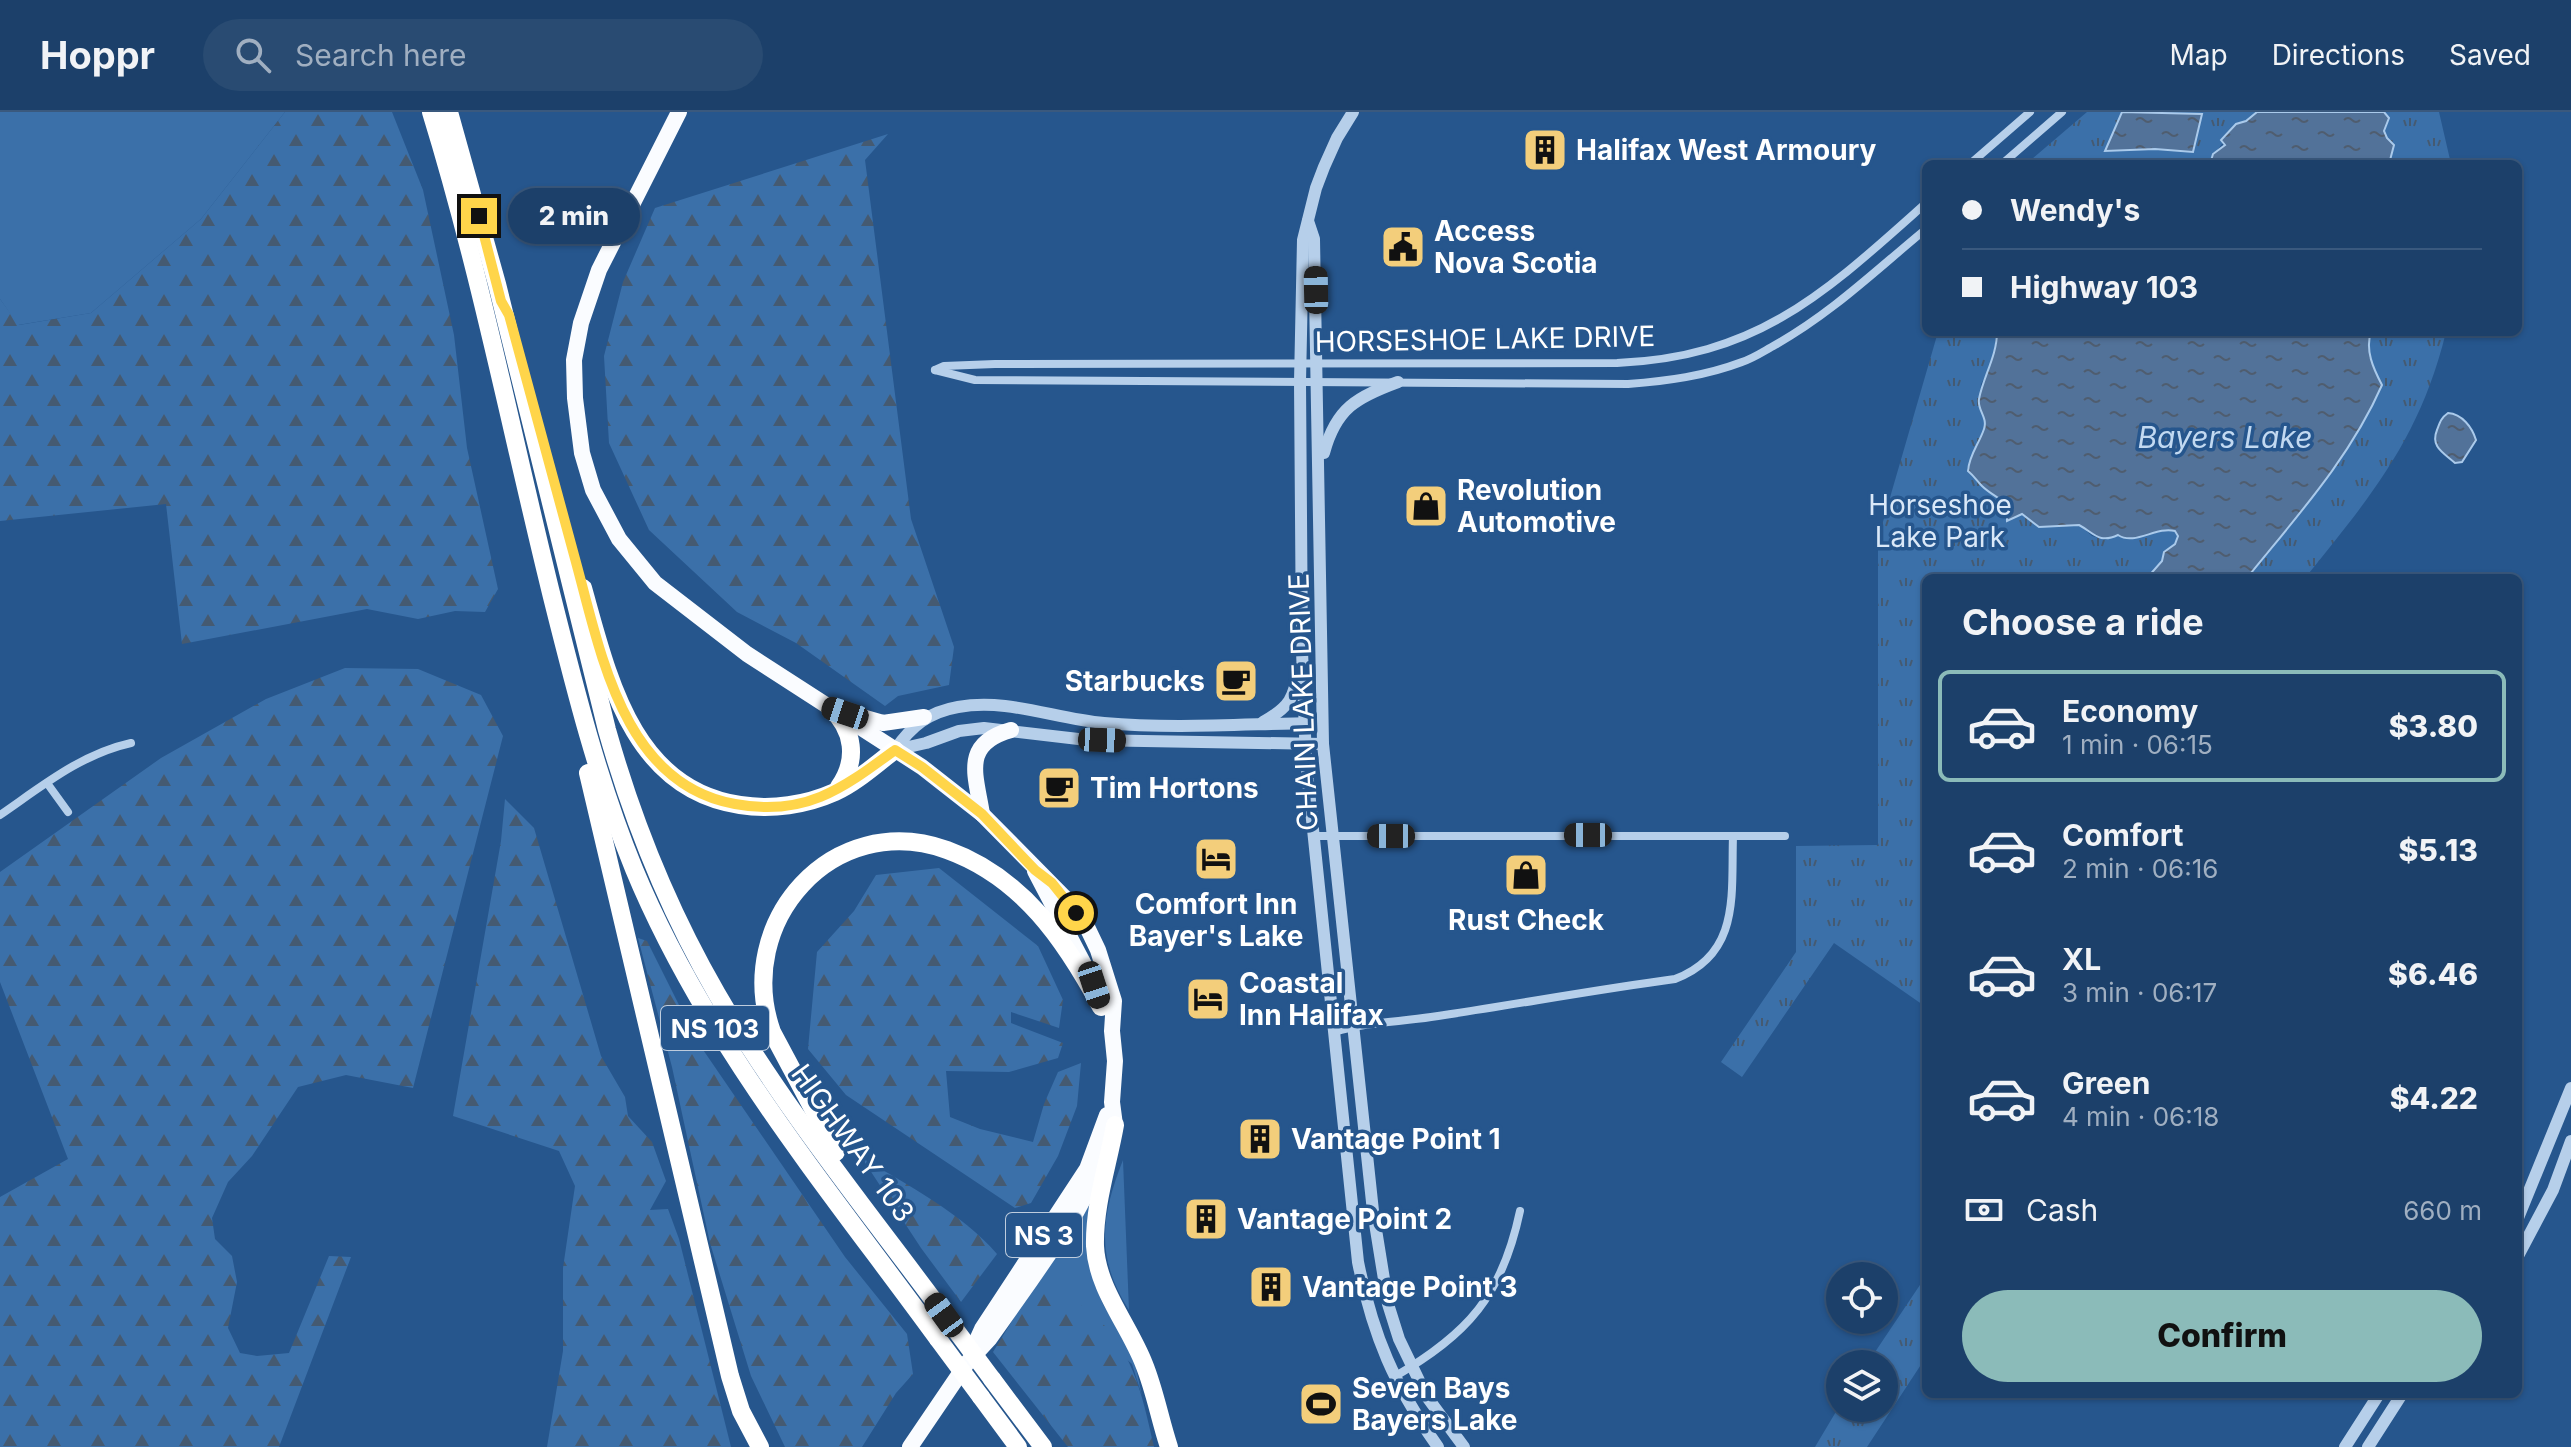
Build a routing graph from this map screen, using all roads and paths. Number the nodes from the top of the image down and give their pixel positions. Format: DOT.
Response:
graph roads {
  1 [pos="431,112"];
  2 [pos="449,112"];
  3 [pos="679,112"];
  4 [pos="1353,112"];
  5 [pos="2030,112"];
  6 [pos="2062,112"];
  7 [pos="1975,160"];
  8 [pos="2007,160"];
  9 [pos="1922,206"];
  10 [pos="1308,221"];
  11 [pos="1922,232"];
  12 [pos="501,301"];
  13 [pos="1301,363"];
  14 [pos="1318,363"];
  15 [pos="1503,363"];
  16 [pos="1037,364"];
  17 [pos="1140,364"];
  18 [pos="1037,380"];
  19 [pos="1140,381"];
  20 [pos="1300,382"];
  21 [pos="1319,382"];
  22 [pos="1398,382"];
  23 [pos="1503,382"];
  24 [pos="1320,467"];
  25 [pos="1301,567"];
  26 [pos="1321,568"];
  27 [pos="1302,650"];
  28 [pos="572,674"];
  29 [pos="830,708"];
  30 [pos="924,717"];
  31 [pos="1305,723"];
  32 [pos="1323,723"];
  33 [pos="1260,724"];
  34 [pos="1011,730"];
  35 [pos="131,743"];
  36 [pos="1305,744"];
  37 [pos="1323,744"];
  38 [pos="895,750"];
  39 [pos="47,783"];
  40 [pos="836,791"];
  41 [pos="68,812"];
  42 [pos="982,814"];
  43 [pos="0,815"];
  44 [pos="1314,836"];
  45 [pos="1333,836"];
  46 [pos="1733,836"];
  47 [pos="1785,836"];
  48 [pos="1035,870"];
  49 [pos="1101,1007"];
  50 [pos="1354,1026"];
  51 [pos="1112,1031"];
  52 [pos="1334,1032"];
  53 [pos="2571,1088"];
  54 [pos="1112,1102"];
  55 [pos="1115,1125"];
  56 [pos="2550,1141"];
  57 [pos="2570,1146"];
  58 [pos="2522,1208"];
  59 [pos="1520,1211"];
  60 [pos="887,1237"];
  61 [pos="2522,1248"];
  62 [pos="967,1363"];
  63 [pos="1411,1367"];
  64 [pos="1394,1377"];
  65 [pos="2376,1398"];
  66 [pos="2399,1398"];
  67 [pos="760,1447"];
  68 [pos="910,1447"];
  69 [pos="1018,1447"];
  70 [pos="1043,1447"];
  71 [pos="1169,1447"];
  72 [pos="1438,1447"];
  73 [pos="1464,1447"];
  74 [pos="2345,1447"];
  75 [pos="2368,1447"];
  1 -- 28 [label="highway, HIGHWAY 103 / NS 103"];
  2 -- 12 [label="highway, HIGHWAY 103 / NS 103"];
  3 -- 29 [label="main road, NS 3"];
  4 -- 10 [label="street, CHAIN LAKE DRIVE"];
  5 -- 7 [label="street"];
  6 -- 8 [label="street"];
  9 -- 15 [label="street, HORSESHOE LAKE DRIVE"];
  10 -- 13 [label="street, CHAIN LAKE DRIVE"];
  10 -- 14 [label="street, CHAIN LAKE DRIVE"];
  11 -- 23 [label="street, HORSESHOE LAKE DRIVE"];
  12 -- 40 [label="highway"];
  12 -- 60 [label="highway, HIGHWAY 103 / NS 103"];
  13 -- 14 [label="street, HORSESHOE LAKE DRIVE"];
  13 -- 17 [label="street, HORSESHOE LAKE DRIVE"];
  13 -- 20 [label="street, CHAIN LAKE DRIVE"];
  14 -- 15 [label="street, HORSESHOE LAKE DRIVE"];
  14 -- 21 [label="street, CHAIN LAKE DRIVE"];
  15 -- 23 [label="street"];
  16 -- 17 [label="street, HORSESHOE LAKE DRIVE"];
  16 -- 18 [label="street"];
  16 -- 18 [label="street, HORSESHOE LAKE DRIVE"];
  17 -- 19 [label="street"];
  18 -- 19 [label="street, HORSESHOE LAKE DRIVE"];
  19 -- 20 [label="street, HORSESHOE LAKE DRIVE"];
  20 -- 21 [label="street, HORSESHOE LAKE DRIVE"];
  20 -- 25 [label="street, CHAIN LAKE DRIVE"];
  21 -- 22 [label="street, HORSESHOE LAKE DRIVE"];
  21 -- 24 [label="street, CHAIN LAKE DRIVE"];
  22 -- 23 [label="street, HORSESHOE LAKE DRIVE"];
  22 -- 24 [label="street"];
  24 -- 26 [label="street, CHAIN LAKE DRIVE"];
  25 -- 26 [label="street"];
  25 -- 27 [label="street, CHAIN LAKE DRIVE"];
  26 -- 32 [label="street, CHAIN LAKE DRIVE"];
  27 -- 31 [label="street, CHAIN LAKE DRIVE"];
  27 -- 33 [label="street"];
  28 -- 67 [label="highway"];
  28 -- 69 [label="highway, HIGHWAY 103 / NS 103, bridge"];
  29 -- 30 [label="main road"];
  29 -- 38 [label="main road, NS 3"];
  29 -- 40 [label="highway"];
  30 -- 33 [label="street"];
  30 -- 38 [label="street"];
  31 -- 32 [label="street"];
  31 -- 33 [label="street"];
  31 -- 36 [label="street, CHAIN LAKE DRIVE"];
  32 -- 37 [label="street, CHAIN LAKE DRIVE"];
  34 -- 36 [label="street"];
  34 -- 38 [label="street"];
  34 -- 42 [label="main road"];
  35 -- 39 [label="street"];
  36 -- 37 [label="street"];
  36 -- 44 [label="street, CHAIN LAKE DRIVE"];
  37 -- 45 [label="street, CHAIN LAKE DRIVE"];
  38 -- 40 [label="highway"];
  38 -- 42 [label="main road, NS 3"];
  39 -- 41 [label="street"];
  39 -- 43 [label="street"];
  42 -- 48 [label="main road, NS 3"];
  44 -- 45 [label="street"];
  44 -- 52 [label="street, CHAIN LAKE DRIVE"];
  45 -- 46 [label="street"];
  45 -- 50 [label="street, CHAIN LAKE DRIVE"];
  46 -- 47 [label="street"];
  46 -- 50 [label="street"];
  48 -- 49 [label="main road, NS 3"];
  48 -- 51 [label="main road, NS 3"];
  49 -- 51 [label="main road, NS 3"];
  49 -- 60 [label="highway"];
  50 -- 52 [label="street"];
  50 -- 63 [label="street, CHAIN LAKE DRIVE"];
  51 -- 54 [label="main road, NS 3"];
  52 -- 64 [label="street, CHAIN LAKE DRIVE"];
  53 -- 56 [label="street"];
  54 -- 55 [label="main road, NS 3"];
  54 -- 62 [label="main road, NS 3"];
  55 -- 62 [label="main road, NS 3"];
  55 -- 71 [label="highway"];
  56 -- 57 [label="street"];
  56 -- 58 [label="street"];
  57 -- 61 [label="street"];
  59 -- 63 [label="street"];
  60 -- 70 [label="highway, HIGHWAY 103 / NS 103, bridge"];
  62 -- 68 [label="main road, NS 3"];
  63 -- 64 [label="street"];
  63 -- 73 [label="street, CHAIN LAKE DRIVE"];
  64 -- 72 [label="street, CHAIN LAKE DRIVE"];
  65 -- 74 [label="street"];
  66 -- 75 [label="street"];
}
